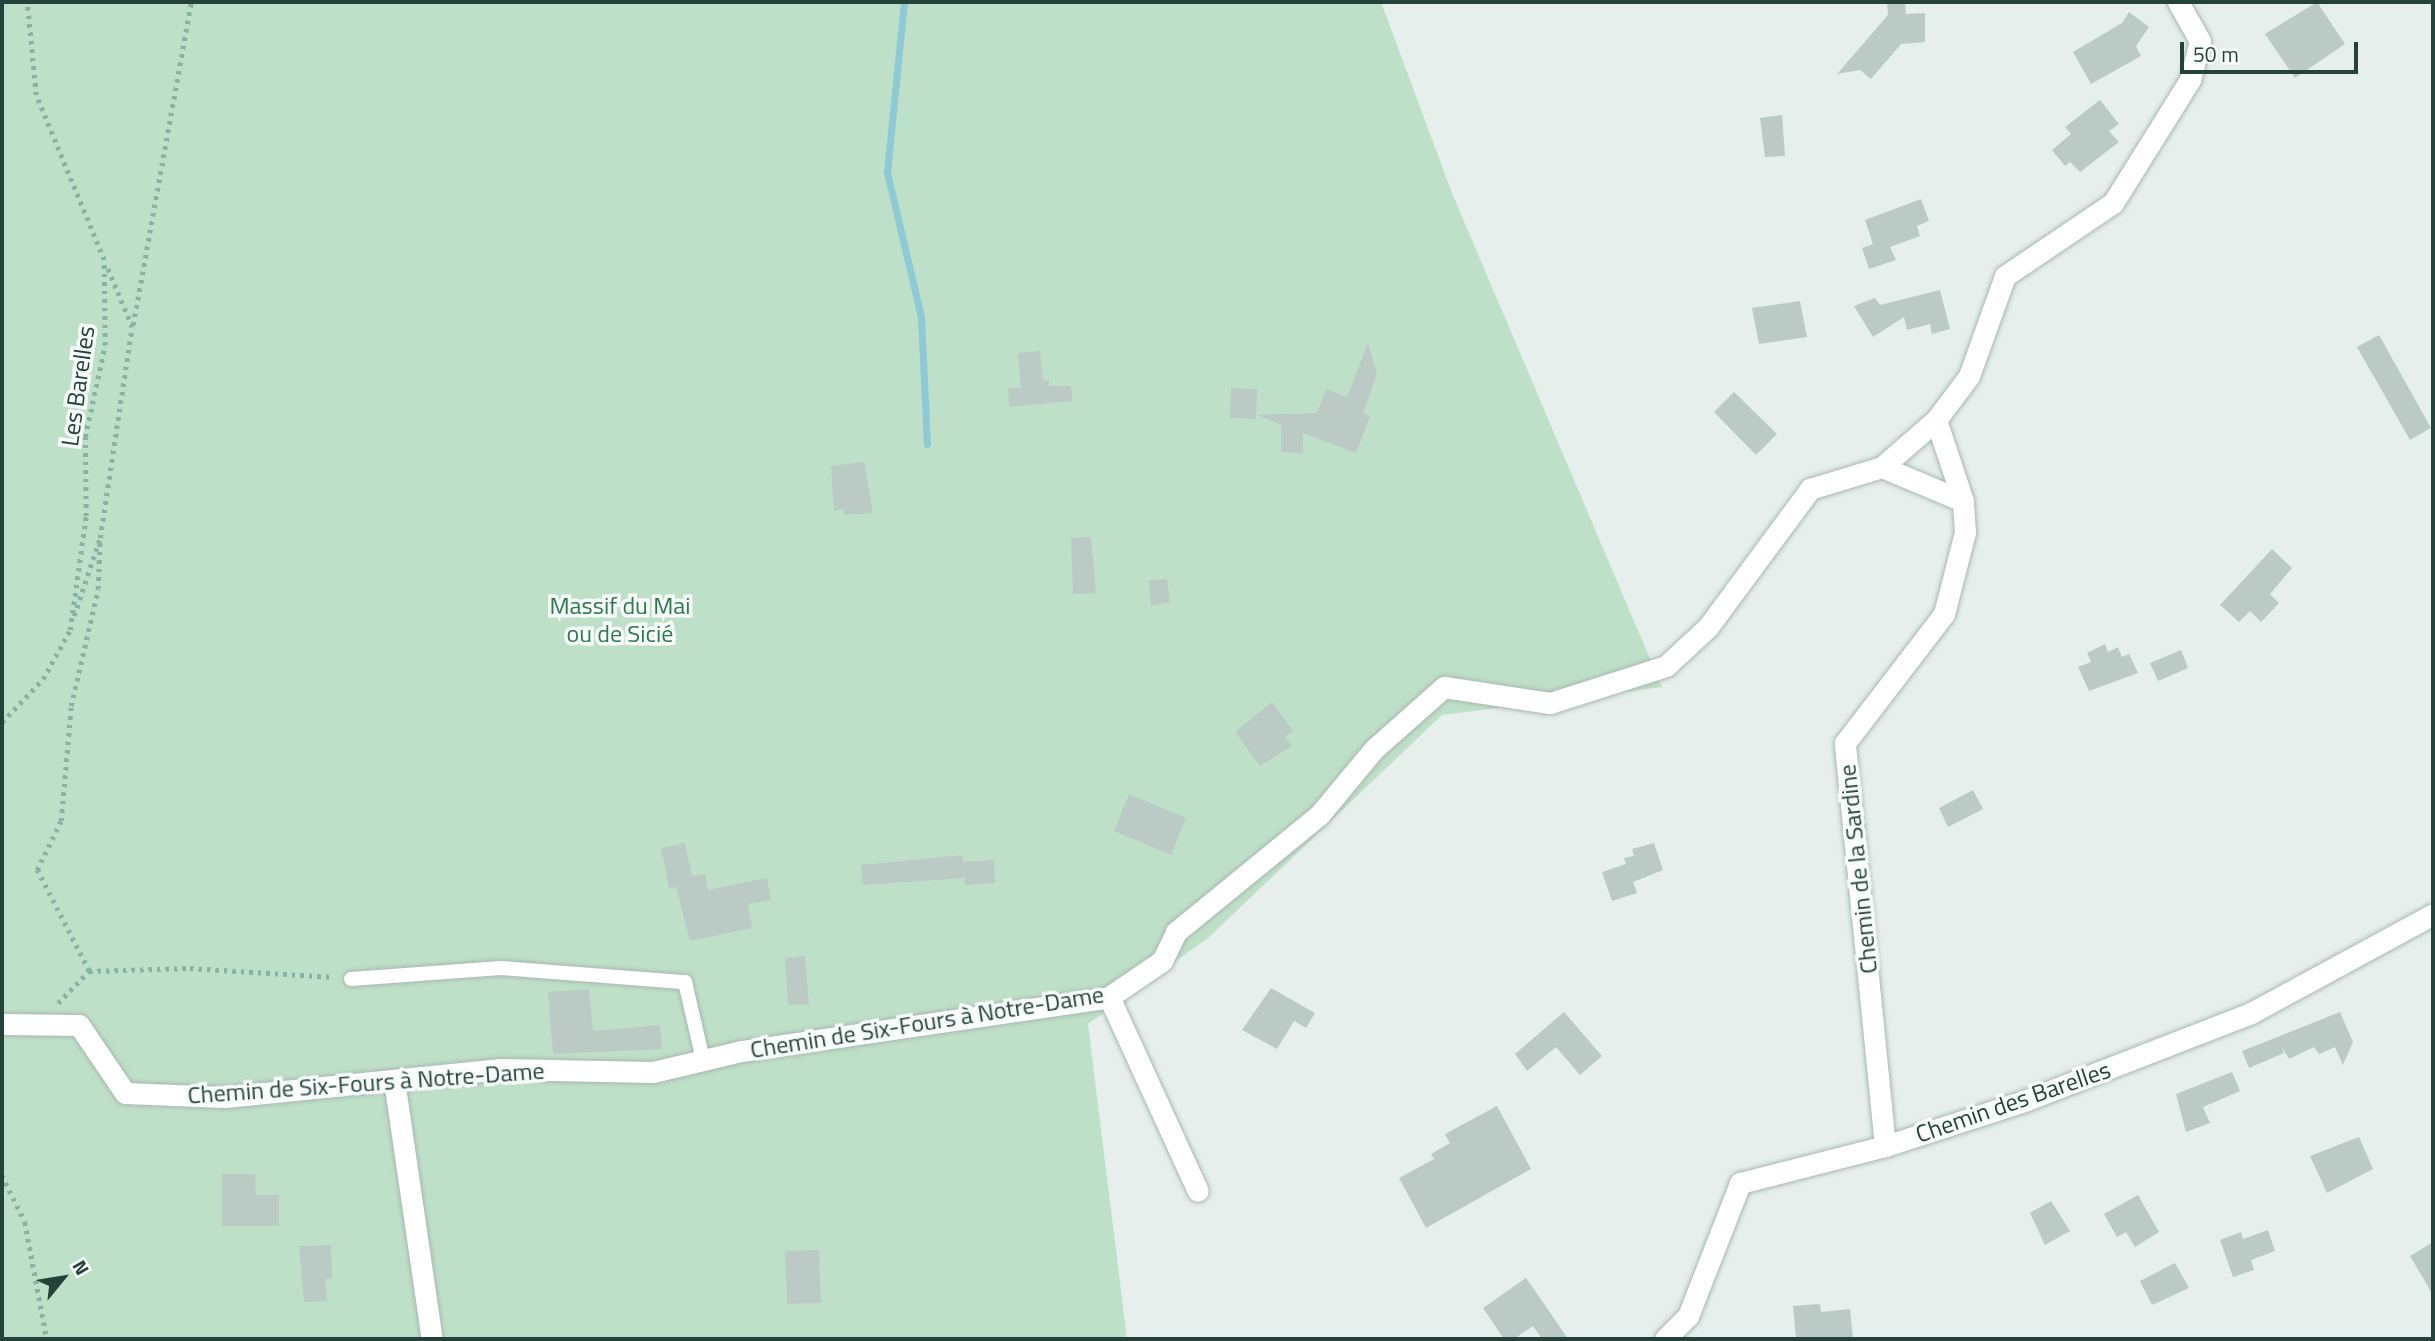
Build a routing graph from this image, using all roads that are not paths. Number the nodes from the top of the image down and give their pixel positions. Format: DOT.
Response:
graph roads {
  1 [pos="2178,2"];
  2 [pos="1936,420"];
  3 [pos="1882,467"];
  4 [pos="1964,500"];
  5 [pos="2433,914"];
  6 [pos="351,979"];
  7 [pos="1109,997"];
  8 [pos="2,1024"];
  9 [pos="703,1060"];
  10 [pos="394,1080"];
  11 [pos="1885,1146"];
  12 [pos="1198,1191"];
  13 [pos="432,1339"];
  14 [pos="1665,1339"];
  1 -- 2 [label="street"];
  2 -- 3 [label="street"];
  2 -- 4 [label="street, Chemin de la Sardine"];
  3 -- 4 [label="street"];
  3 -- 7 [label="street, Chemin de Six-Fours à Notre-Dame"];
  4 -- 11 [label="street, Chemin de la Sardine"];
  5 -- 11 [label="street, Chemin des Barelles"];
  6 -- 9 [label="lane"];
  7 -- 9 [label="street, Chemin de Six-Fours à Notre-Dame"];
  7 -- 12 [label="street"];
  8 -- 10 [label="street, Chemin de Six-Fours à Notre-Dame"];
  9 -- 10 [label="street, Chemin de Six-Fours à Notre-Dame"];
  10 -- 13 [label="street"];
  11 -- 14 [label="street, Chemin des Barelles"];
}
